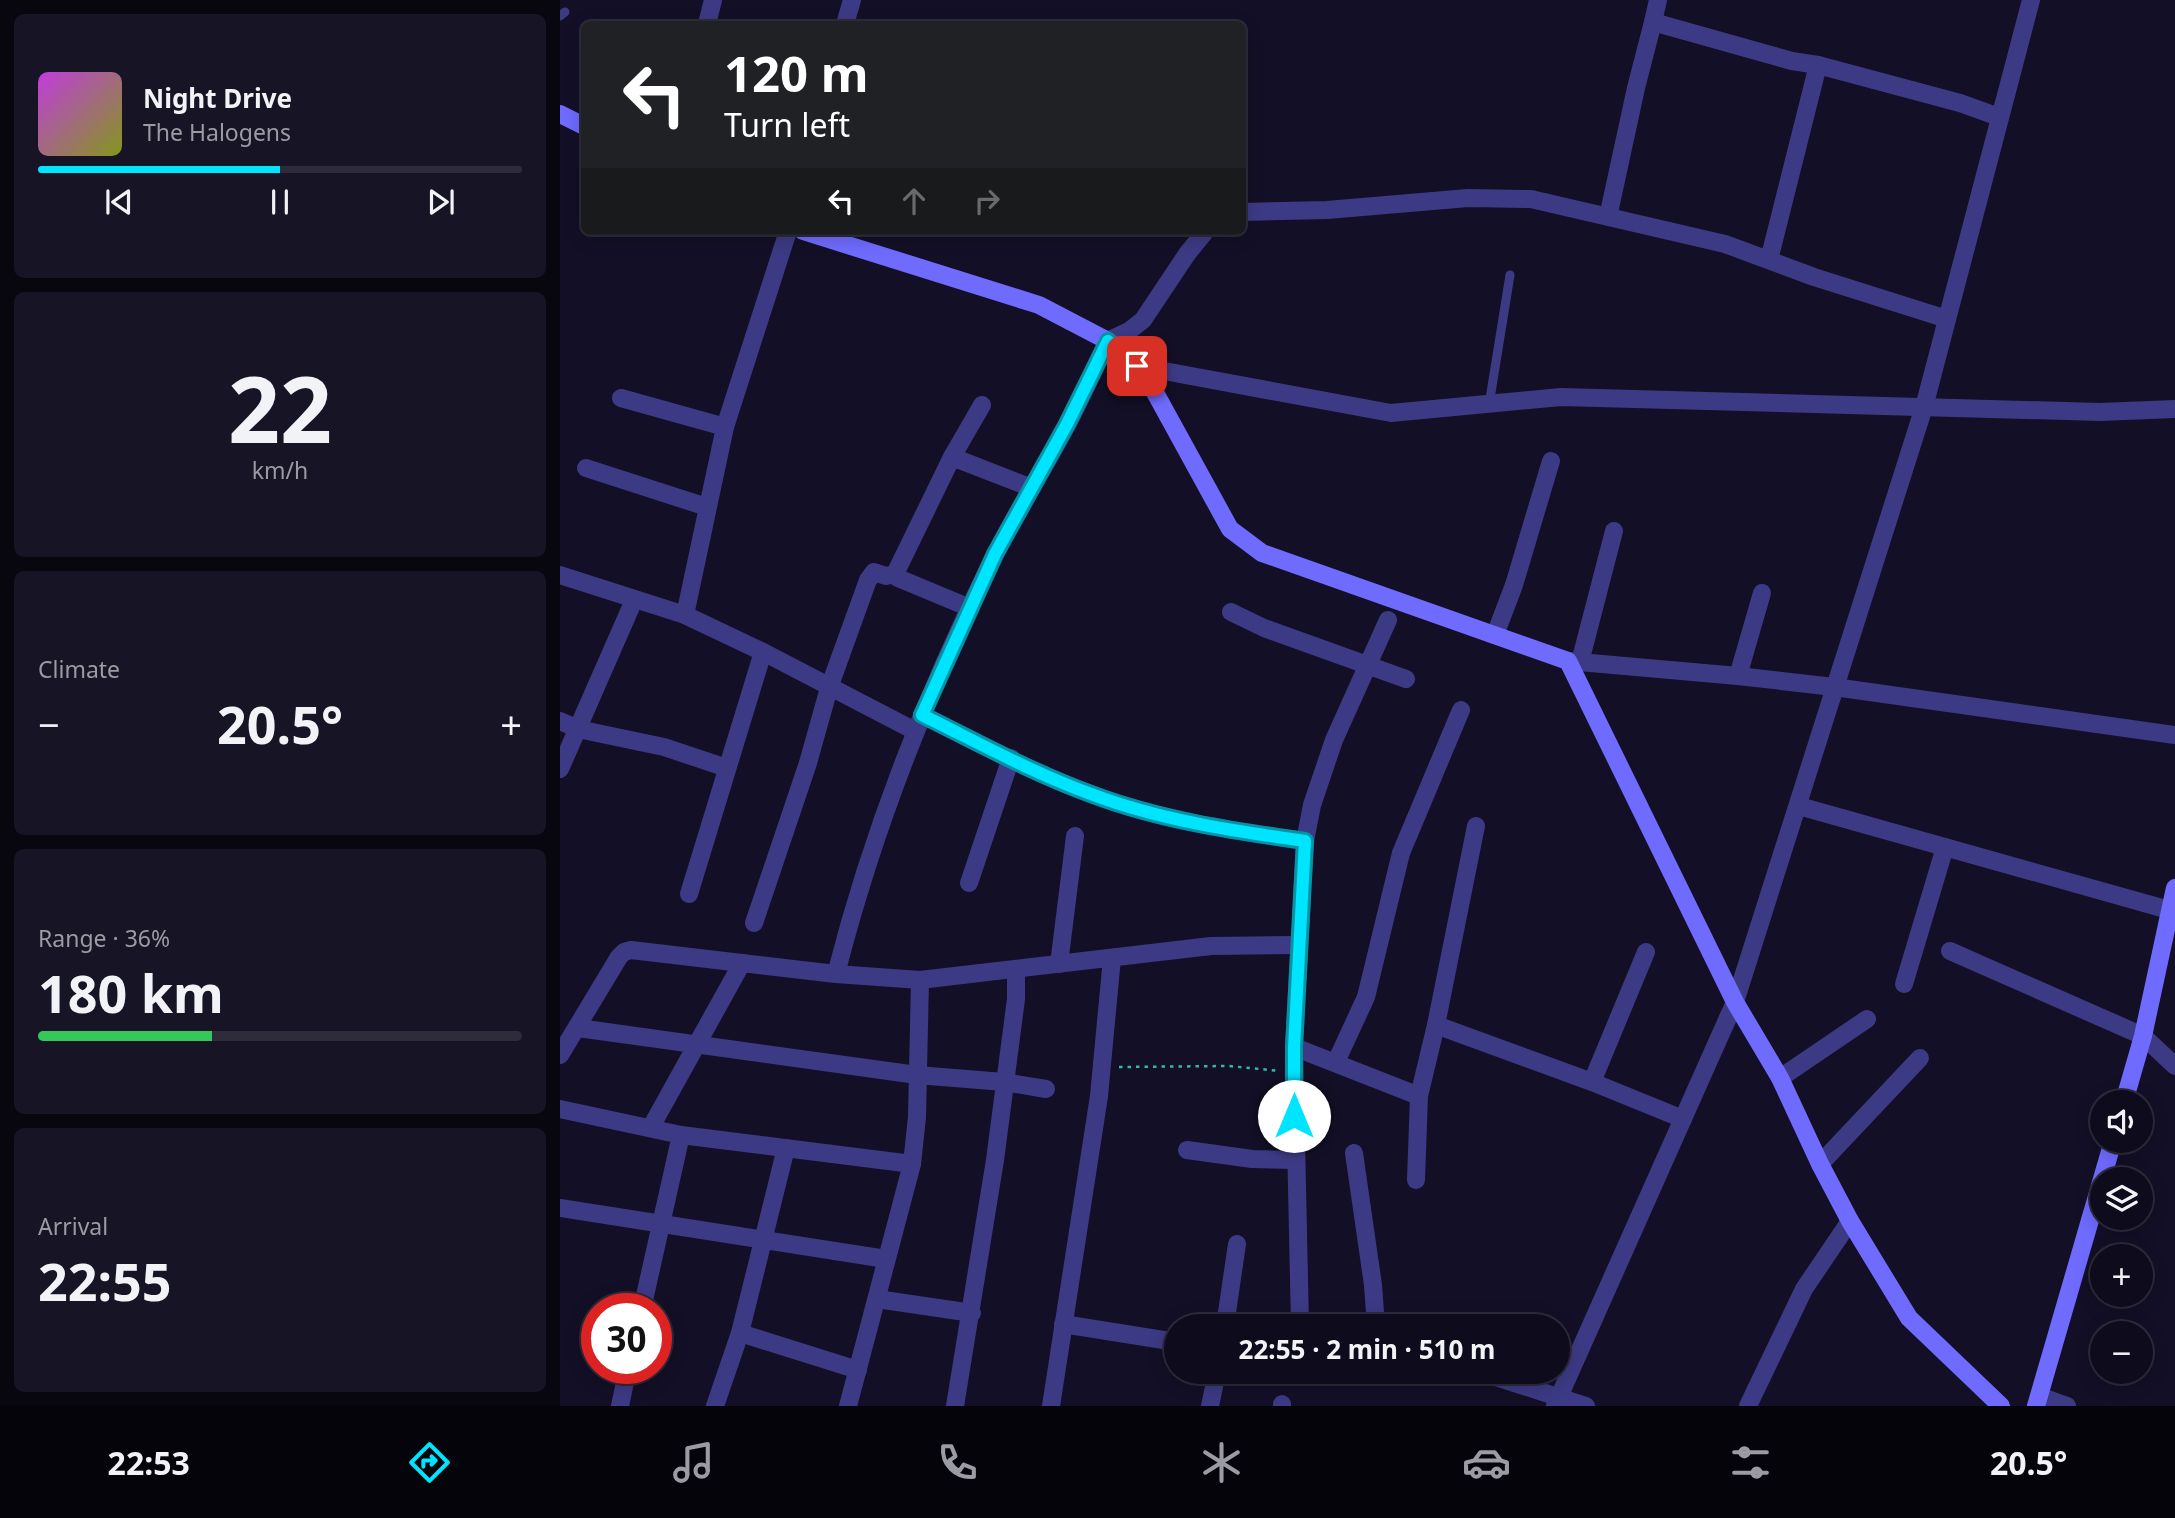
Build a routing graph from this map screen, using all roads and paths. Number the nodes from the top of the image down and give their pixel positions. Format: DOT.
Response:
graph roads {
  1 [pos="713,0"];
  2 [pos="852,0"];
  3 [pos="1658,0"];
  4 [pos="2031,0"];
  5 [pos="708,21"];
  6 [pos="846,21"];
  7 [pos="1653,22"];
  8 [pos="1818,65"];
  9 [pos="1999,117"];
  10 [pos="563,118"];
  11 [pos="581,125"];
  12 [pos="1246,212"];
  13 [pos="1608,217"];
  14 [pos="787,235"];
  15 [pos="816,235"];
  16 [pos="1202,235"];
  17 [pos="1769,260"];
  18 [pos="1510,275"];
  19 [pos="1947,319"];
  20 [pos="1108,341"];
  21 [pos="1137,366"];
  22 [pos="621,398"];
  23 [pos="982,405"];
  24 [pos="1489,405"];
  25 [pos="1924,407"];
  26 [pos="2175,409"];
  27 [pos="725,427"];
  28 [pos="953,457"];
  29 [pos="1551,461"];
  30 [pos="586,468"];
  31 [pos="1032,488"];
  32 [pos="706,507"];
  33 [pos="1614,531"];
  34 [pos="895,574"];
  35 [pos="560,575"];
  36 [pos="1762,593"];
  37 [pos="634,600"];
  38 [pos="970,608"];
  39 [pos="1231,612"];
  40 [pos="685,615"];
  41 [pos="1388,620"];
  42 [pos="1495,635"];
  43 [pos="763,652"];
  44 [pos="1574,661"];
  45 [pos="1368,664"];
  46 [pos="1738,676"];
  47 [pos="1406,679"];
  48 [pos="1835,687"];
  49 [pos="829,688"];
  50 [pos="1461,710"];
  51 [pos="560,721"];
  52 [pos="918,723"];
  53 [pos="578,729"];
  54 [pos="2175,735"];
  55 [pos="1011,758"];
  56 [pos="727,768"];
  57 [pos="560,769"];
  58 [pos="1799,806"];
  59 [pos="1476,826"];
  60 [pos="1075,836"];
  61 [pos="1305,841"];
  62 [pos="1945,847"];
  63 [pos="969,883"];
  64 [pos="2175,888"];
  65 [pos="689,894"];
  66 [pos="2169,910"];
  67 [pos="754,923"];
  68 [pos="1299,945"];
  69 [pos="1950,951"];
  70 [pos="1646,952"];
  71 [pos="1112,958"];
  72 [pos="742,963"];
  73 [pos="1059,964"];
  74 [pos="1016,969"];
  75 [pos="836,974"];
  76 [pos="920,981"];
  77 [pos="1905,984"];
  78 [pos="1735,1002"];
  79 [pos="1867,1019"];
  80 [pos="1436,1025"];
  81 [pos="578,1028"];
  82 [pos="2143,1035"];
  83 [pos="696,1045"];
  84 [pos="1294,1047"];
  85 [pos="560,1055"];
  86 [pos="1920,1058"];
  87 [pos="1336,1062"];
  88 [pos="1101,1066"];
  89 [pos="2175,1066"];
  90 [pos="1294,1072"];
  91 [pos="917,1075"];
  92 [pos="1780,1079"];
  93 [pos="1004,1082"];
  94 [pos="1592,1082"];
  95 [pos="1046,1089"];
  96 [pos="2127,1090"];
  97 [pos="1419,1096"];
  98 [pos="560,1109"];
  99 [pos="1683,1119"];
  100 [pos="651,1127"];
  101 [pos="681,1135"];
  102 [pos="786,1148"];
  103 [pos="1187,1150"];
  104 [pos="1354,1153"];
  105 [pos="2109,1153"];
  106 [pos="1295,1160"];
  107 [pos="912,1164"];
  108 [pos="1820,1164"];
  109 [pos="1416,1180"];
  110 [pos="560,1208"];
  111 [pos="1850,1221"];
  112 [pos="661,1224"];
  113 [pos="763,1240"];
  114 [pos="1237,1244"];
  115 [pos="886,1259"];
  116 [pos="646,1293"];
  117 [pos="877,1298"];
  118 [pos="972,1313"];
  119 [pos="1227,1314"];
  120 [pos="1300,1314"];
  121 [pos="1375,1314"];
  122 [pos="1063,1324"];
  123 [pos="740,1333"];
  124 [pos="1164,1340"];
  125 [pos="859,1370"];
  126 [pos="625,1384"];
  127 [pos="1215,1384"];
  128 [pos="1512,1384"];
  129 [pos="1557,1401"];
  130 [pos="2037,1401"];
  131 [pos="620,1406"];
  132 [pos="715,1406"];
  133 [pos="848,1406"];
  134 [pos="955,1406"];
  135 [pos="1051,1406"];
  136 [pos="1210,1406"];
  137 [pos="1587,1406"];
  138 [pos="1748,1406"];
  139 [pos="2001,1406"];
  140 [pos="2067,1406"];
  1 -- 5 [label="street"];
  2 -- 6 [label="street"];
  3 -- 7 [label="street"];
  4 -- 9 [label="street"];
  7 -- 8 [label="street"];
  7 -- 13 [label="street"];
  8 -- 9 [label="street"];
  8 -- 17 [label="street"];
  9 -- 19 [label="street"];
  10 -- 11 [label="street"];
  12 -- 13 [label="street"];
  13 -- 17 [label="street"];
  14 -- 27 [label="street"];
  15 -- 20 [label="street"];
  16 -- 20 [label="street"];
  17 -- 19 [label="street"];
  18 -- 24 [label="lane"];
  19 -- 25 [label="street"];
  20 -- 21 [label="street"];
  20 -- 31 [label="street"];
  21 -- 24 [label="street"];
  21 -- 42 [label="street"];
  22 -- 27 [label="street"];
  23 -- 28 [label="street"];
  24 -- 25 [label="street"];
  25 -- 26 [label="street"];
  25 -- 48 [label="street"];
  27 -- 32 [label="street"];
  28 -- 31 [label="street"];
  28 -- 34 [label="street"];
  29 -- 42 [label="street"];
  30 -- 32 [label="street"];
  31 -- 38 [label="street"];
  32 -- 40 [label="street"];
  33 -- 44 [label="street"];
  34 -- 38 [label="street"];
  34 -- 49 [label="street"];
  35 -- 37 [label="street"];
  36 -- 46 [label="street"];
  37 -- 40 [label="street"];
  37 -- 53 [label="street"];
  38 -- 52 [label="street"];
  39 -- 45 [label="street"];
  40 -- 43 [label="street"];
  41 -- 45 [label="street"];
  42 -- 44 [label="street"];
  43 -- 49 [label="street"];
  43 -- 56 [label="street"];
  44 -- 46 [label="street"];
  44 -- 78 [label="street"];
  45 -- 47 [label="street"];
  45 -- 61 [label="street"];
  46 -- 48 [label="street"];
  48 -- 54 [label="street"];
  48 -- 58 [label="street"];
  49 -- 52 [label="street"];
  49 -- 67 [label="street"];
  50 -- 87 [label="street"];
  51 -- 53 [label="street"];
  52 -- 55 [label="street"];
  52 -- 75 [label="street"];
  53 -- 56 [label="street"];
  53 -- 57 [label="street"];
  55 -- 61 [label="street"];
  55 -- 63 [label="street"];
  56 -- 65 [label="street"];
  58 -- 62 [label="street"];
  58 -- 78 [label="street"];
  59 -- 80 [label="street"];
  60 -- 73 [label="street"];
  61 -- 68 [label="street"];
  62 -- 66 [label="street"];
  62 -- 77 [label="street"];
  64 -- 66 [label="street"];
  66 -- 82 [label="street"];
  68 -- 71 [label="street"];
  68 -- 84 [label="street"];
  69 -- 82 [label="street"];
  70 -- 94 [label="street"];
  71 -- 73 [label="street"];
  71 -- 88 [label="street"];
  72 -- 75 [label="street"];
  72 -- 81 [label="street"];
  72 -- 83 [label="street"];
  73 -- 74 [label="street"];
  74 -- 76 [label="street"];
  74 -- 93 [label="street"];
  75 -- 76 [label="street"];
  76 -- 91 [label="street"];
  78 -- 92 [label="street"];
  78 -- 99 [label="street"];
  79 -- 92 [label="street"];
  80 -- 94 [label="street"];
  80 -- 97 [label="street"];
  81 -- 83 [label="street"];
  81 -- 85 [label="street"];
  82 -- 89 [label="street"];
  82 -- 96 [label="street"];
  83 -- 91 [label="street"];
  83 -- 100 [label="street"];
  84 -- 87 [label="street"];
  84 -- 90 [label="street"];
  86 -- 108 [label="street"];
  87 -- 97 [label="street"];
  88 -- 90 [label="path"];
  88 -- 122 [label="street"];
  90 -- 106 [label="street"];
  91 -- 93 [label="street"];
  91 -- 107 [label="street"];
  92 -- 108 [label="street"];
  93 -- 95 [label="street"];
  93 -- 118 [label="street"];
  94 -- 99 [label="street"];
  97 -- 109 [label="street"];
  98 -- 100 [label="street"];
  99 -- 129 [label="street"];
  100 -- 101 [label="street"];
  101 -- 102 [label="street"];
  101 -- 112 [label="street"];
  102 -- 107 [label="street"];
  102 -- 113 [label="street"];
  103 -- 106 [label="street"];
  104 -- 121 [label="street"];
  105 -- 130 [label="street"];
  106 -- 120 [label="street"];
  107 -- 115 [label="street"];
  108 -- 111 [label="street"];
  110 -- 112 [label="street"];
  111 -- 138 [label="street"];
  111 -- 139 [label="street"];
  112 -- 113 [label="street"];
  112 -- 116 [label="street"];
  113 -- 115 [label="street"];
  113 -- 123 [label="street"];
  114 -- 119 [label="street"];
  115 -- 117 [label="street"];
  117 -- 118 [label="street"];
  117 -- 125 [label="street"];
  118 -- 134 [label="street"];
  122 -- 124 [label="street"];
  122 -- 135 [label="street"];
  123 -- 125 [label="street"];
  123 -- 132 [label="street"];
  125 -- 133 [label="street"];
  126 -- 131 [label="street"];
  127 -- 136 [label="street"];
  128 -- 129 [label="street"];
  129 -- 137 [label="street"];
  130 -- 140 [label="street"];
}
